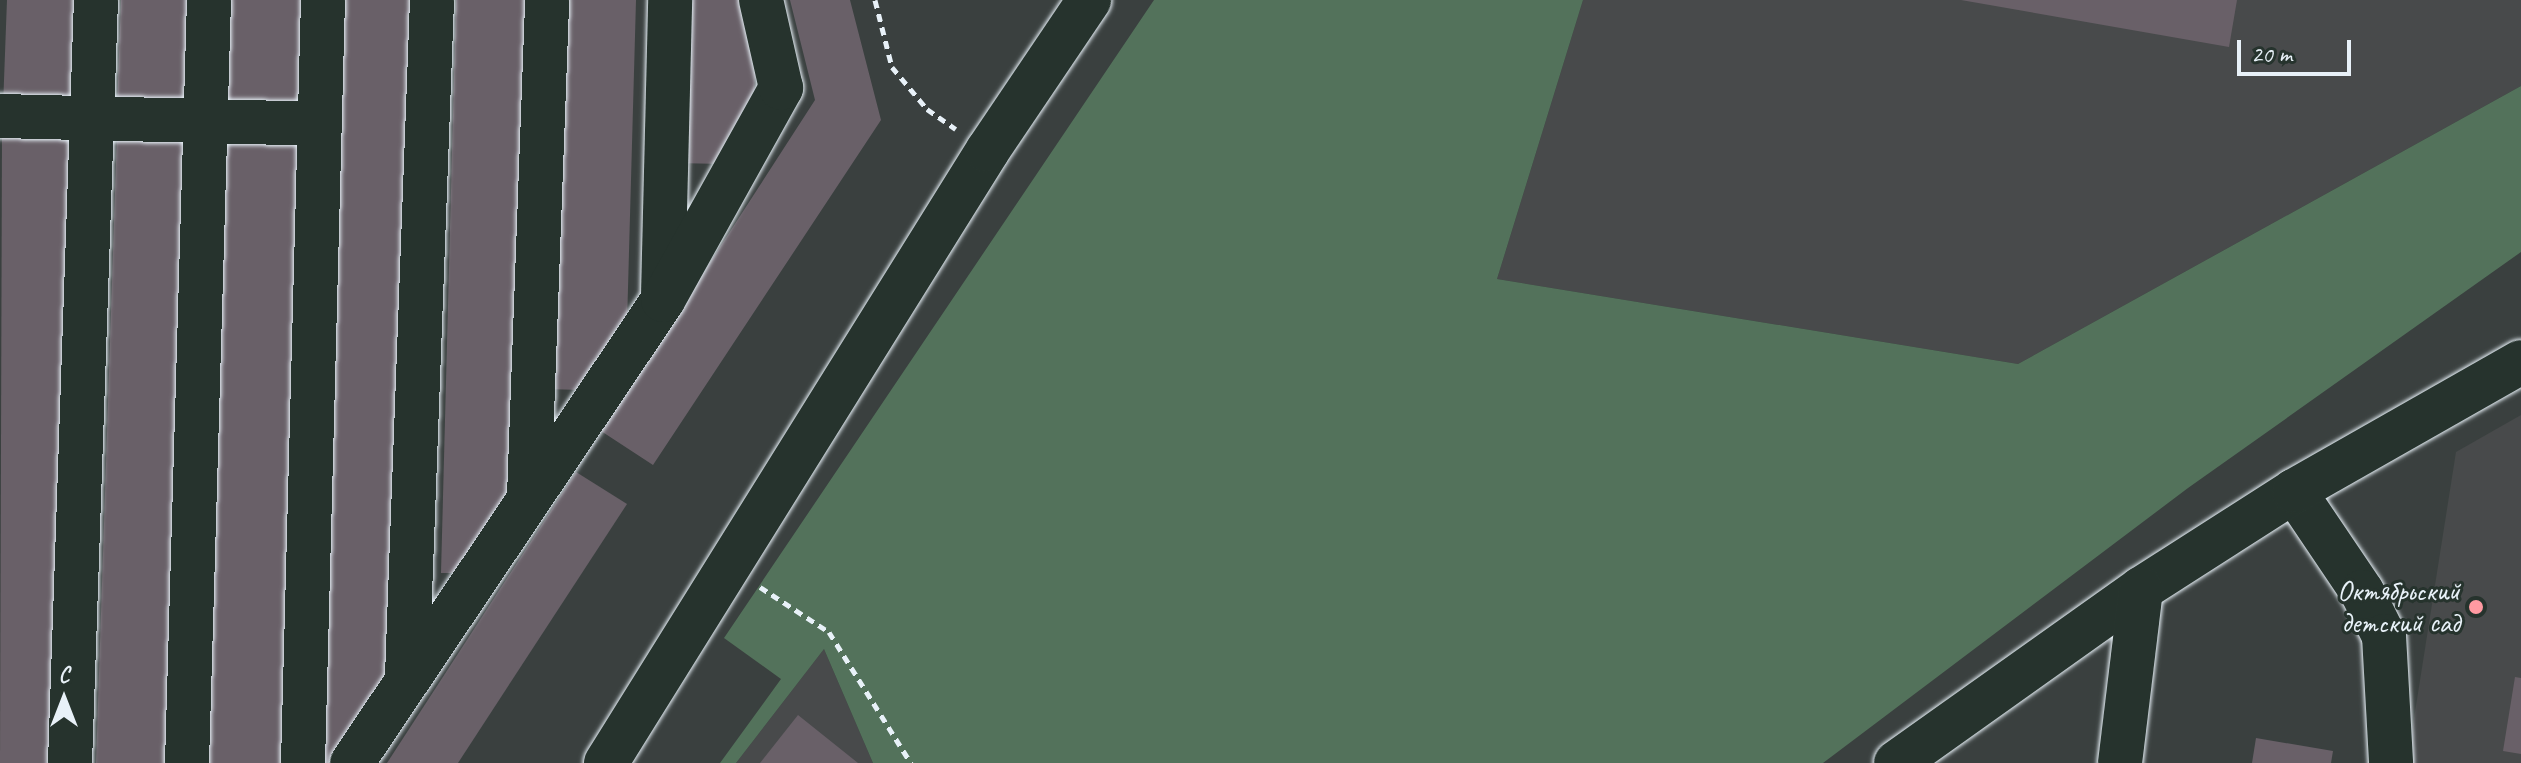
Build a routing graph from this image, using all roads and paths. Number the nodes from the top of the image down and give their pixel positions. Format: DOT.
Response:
graph roads {
  1 [pos="96,0"];
  2 [pos="209,0"];
  3 [pos="323,0"];
  4 [pos="432,0"];
  5 [pos="547,0"];
  6 [pos="670,0"];
  7 [pos="761,0"];
  8 [pos="875,0"];
  9 [pos="1089,0"];
  10 [pos="0,116"];
  11 [pos="93,120"];
  12 [pos="205,124"];
  13 [pos="320,124"];
  14 [pos="988,150"];
  15 [pos="663,300"];
  16 [pos="2521,362"];
  17 [pos="2294,491"];
  18 [pos="529,496"];
  19 [pos="729,567"];
  20 [pos="2141,589"];
  21 [pos="407,676"];
  22 [pos="70,763"];
  23 [pos="187,763"];
  24 [pos="303,763"];
  25 [pos="352,763"];
  26 [pos="606,763"];
  27 [pos="911,763"];
  28 [pos="1896,763"];
  29 [pos="2120,763"];
  30 [pos="2391,763"];
  1 -- 11 [label="street"];
  2 -- 12 [label="street"];
  3 -- 13 [label="street"];
  4 -- 21 [label="street"];
  5 -- 18 [label="street"];
  6 -- 15 [label="street"];
  7 -- 15 [label="street"];
  8 -- 14 [label="path"];
  9 -- 14 [label="street"];
  10 -- 11 [label="street"];
  11 -- 12 [label="street"];
  11 -- 22 [label="street"];
  12 -- 13 [label="street"];
  12 -- 23 [label="street"];
  13 -- 24 [label="street"];
  14 -- 19 [label="street"];
  15 -- 18 [label="street"];
  16 -- 17 [label="street"];
  17 -- 20 [label="street"];
  17 -- 30 [label="street"];
  18 -- 21 [label="street"];
  19 -- 26 [label="street"];
  19 -- 27 [label="path"];
  20 -- 28 [label="street"];
  20 -- 29 [label="street"];
  21 -- 25 [label="street"];
}
